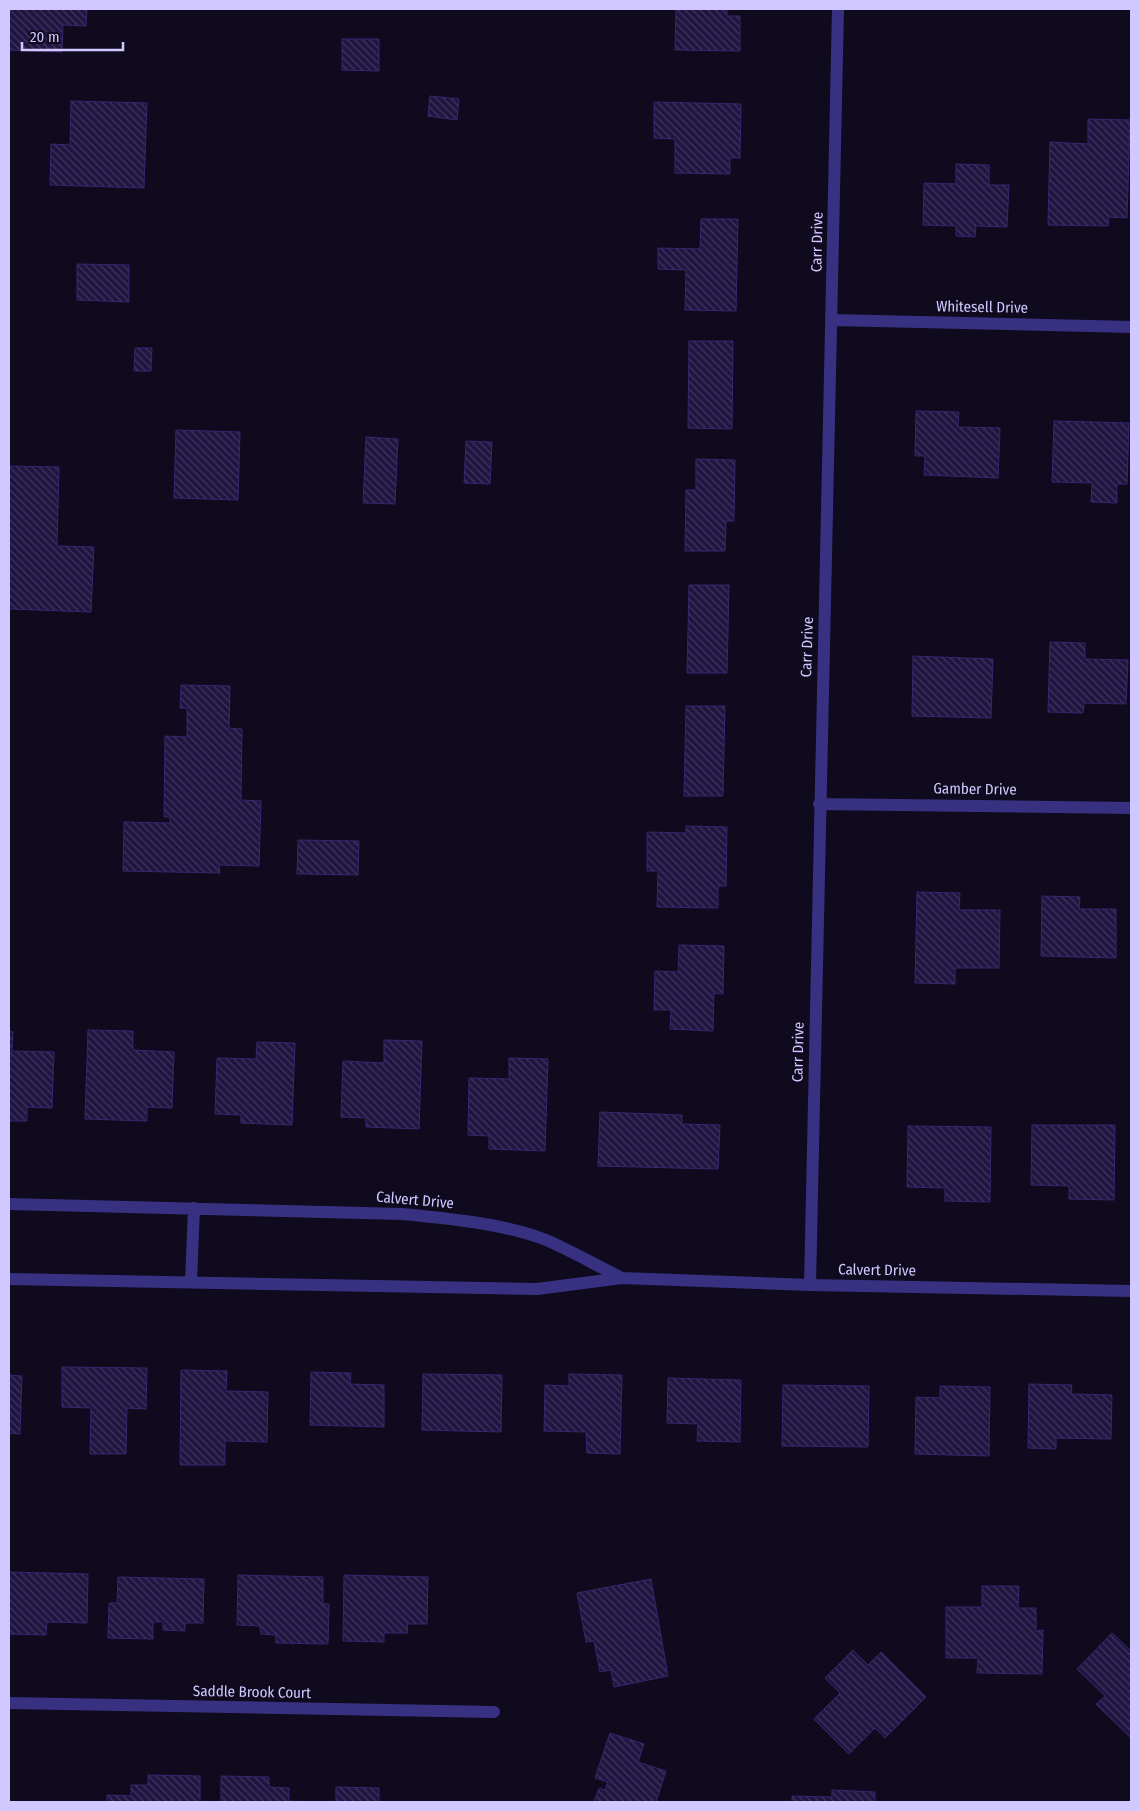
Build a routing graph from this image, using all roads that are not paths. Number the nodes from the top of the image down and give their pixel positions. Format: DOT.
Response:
graph roads {
  1 [pos="838,9"];
  2 [pos="832,320"];
  3 [pos="1131,327"];
  4 [pos="819,804"];
  5 [pos="1131,808"];
  6 [pos="9,1204"];
  7 [pos="194,1208"];
  8 [pos="622,1278"];
  9 [pos="9,1279"];
  10 [pos="191,1282"];
  11 [pos="810,1285"];
  12 [pos="1131,1291"];
  13 [pos="9,1703"];
  14 [pos="494,1712"];
  1 -- 2 [label="street, Carr Drive"];
  2 -- 3 [label="street, Whitesell Drive"];
  2 -- 4 [label="street, Carr Drive"];
  4 -- 5 [label="street, Gamber Drive"];
  4 -- 11 [label="street, Carr Drive"];
  6 -- 7 [label="street, Calvert Drive"];
  7 -- 8 [label="street, Calvert Drive"];
  7 -- 10 [label="street"];
  8 -- 10 [label="street, Calvert Drive"];
  8 -- 11 [label="street, Calvert Drive"];
  9 -- 10 [label="street, Calvert Drive"];
  11 -- 12 [label="street, Calvert Drive"];
  13 -- 14 [label="street, Saddle Brook Court"];
}
